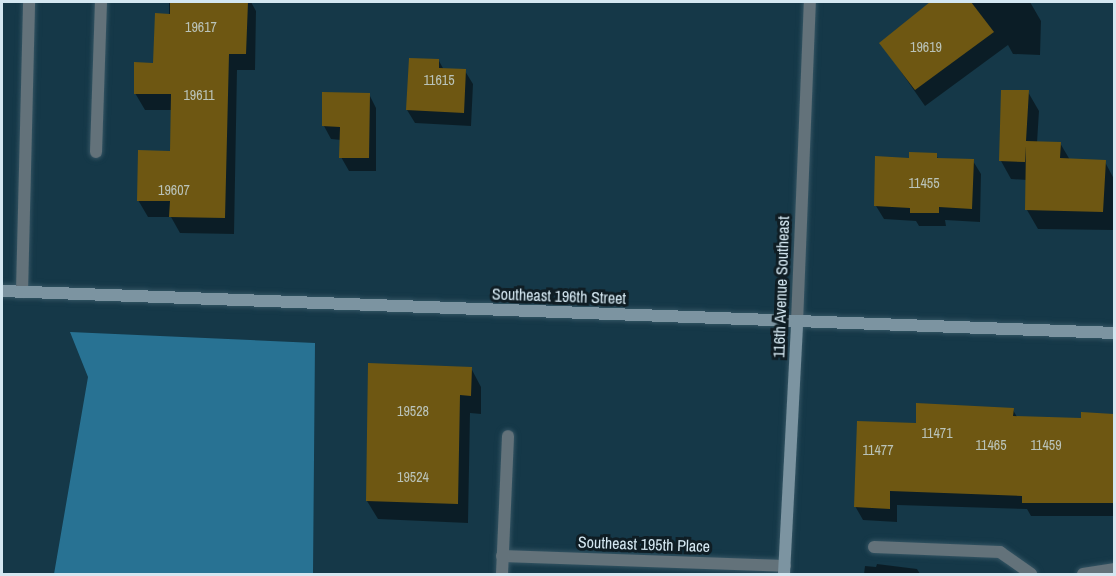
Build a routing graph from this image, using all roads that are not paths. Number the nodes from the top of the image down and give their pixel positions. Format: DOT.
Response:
graph roads {
  1 [pos="29,2"];
  2 [pos="101,2"];
  3 [pos="810,2"];
  4 [pos="96,152"];
  5 [pos="2,291"];
  6 [pos="22,292"];
  7 [pos="796,322"];
  8 [pos="1114,333"];
  9 [pos="508,436"];
  10 [pos="874,547"];
  11 [pos="502,556"];
  12 [pos="1114,569"];
  13 [pos="785,570"];
  14 [pos="501,574"];
  15 [pos="1031,574"];
  16 [pos="1083,574"];
  1 -- 6 [label="street"];
  2 -- 4 [label="street"];
  3 -- 7 [label="street, 116th Avenue Southeast"];
  5 -- 6 [label="street, Southeast 196th Street"];
  6 -- 7 [label="street, Southeast 196th Street"];
  7 -- 8 [label="street, Southeast 196th Street"];
  7 -- 13 [label="street, 116th Avenue Southeast"];
  9 -- 11 [label="street"];
  10 -- 15 [label="street"];
  11 -- 13 [label="street, Southeast 195th Place"];
  11 -- 14 [label="street"];
  12 -- 16 [label="street"];
}
